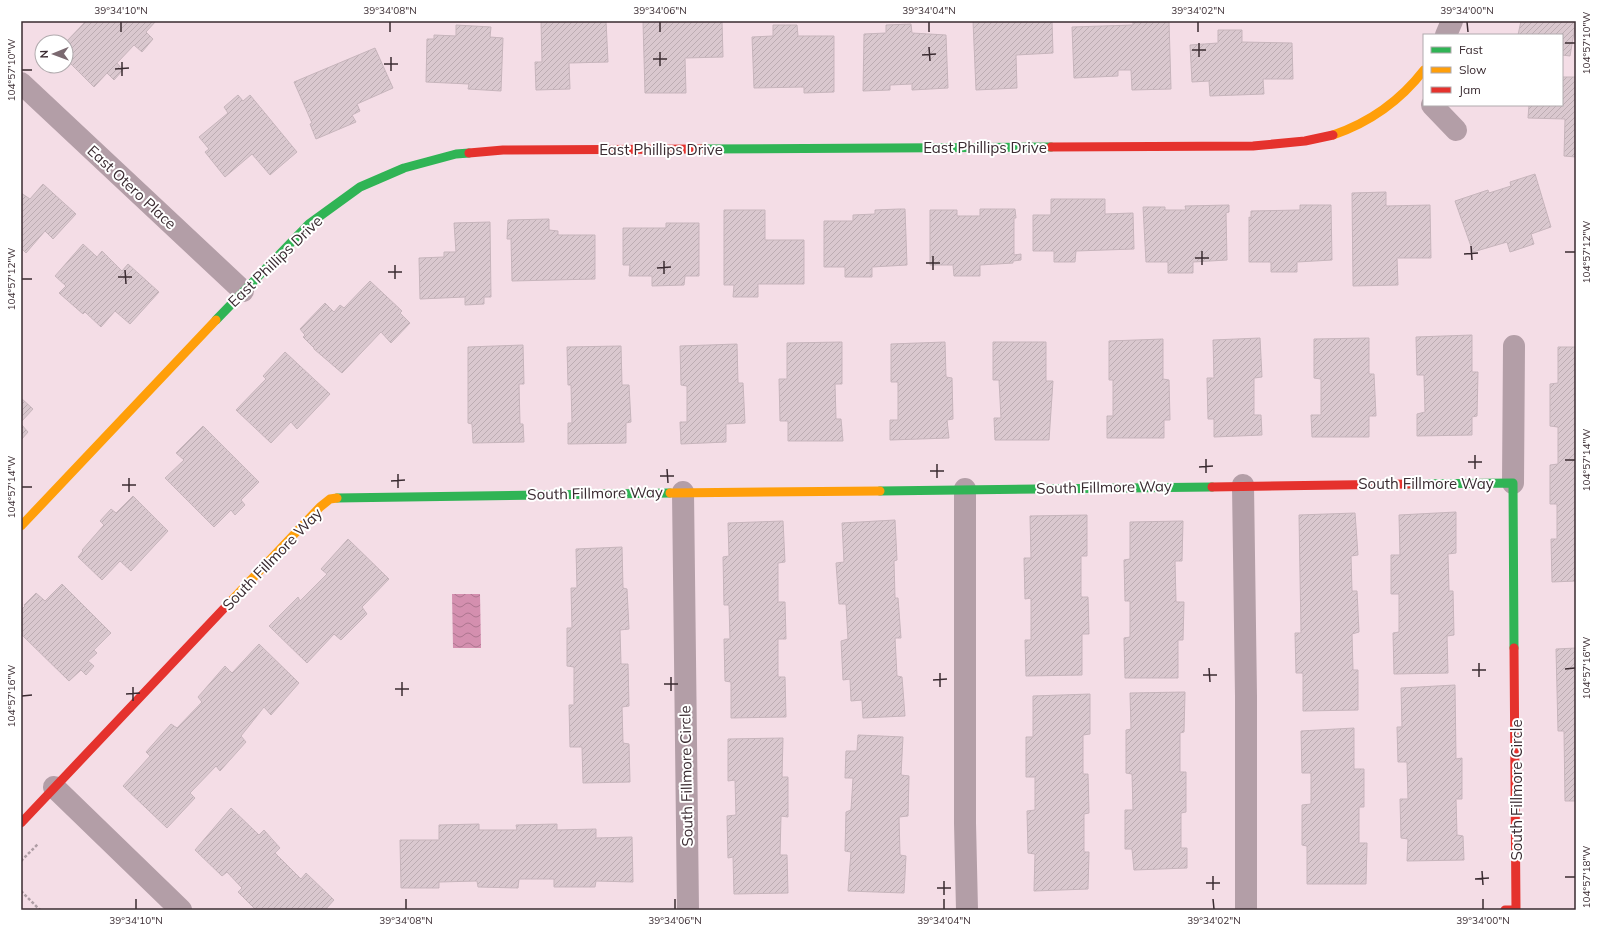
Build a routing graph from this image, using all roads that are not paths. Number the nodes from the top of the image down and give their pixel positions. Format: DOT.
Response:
graph roads {
  1 [pos="1452,21"];
  2 [pos="1446,34"];
  3 [pos="21,83"];
  4 [pos="1421,84"];
  5 [pos="1433,106"];
  6 [pos="1456,130"];
  7 [pos="243,291"];
  8 [pos="1514,346"];
  9 [pos="1513,482"];
  10 [pos="1243,485"];
  11 [pos="965,489"];
  12 [pos="683,492"];
  13 [pos="21,526"];
  14 [pos="684,617"];
  15 [pos="1515,658"];
  16 [pos="54,788"];
  17 [pos="21,823"];
  18 [pos="182,910"];
  19 [pos="688,910"];
  20 [pos="966,910"];
  21 [pos="1246,910"];
  22 [pos="1505,910"];
  1 -- 2 [label="street"];
  3 -- 7 [label="street, East Otero Place"];
  4 -- 7 [label="street, East Phillips Drive"];
  5 -- 6 [label="street"];
  7 -- 13 [label="street, East Phillips Drive"];
  8 -- 9 [label="street, South Fillmore Way"];
  9 -- 10 [label="street, South Fillmore Way"];
  9 -- 15 [label="street, South Fillmore Way"];
  10 -- 11 [label="street, South Fillmore Way"];
  10 -- 21 [label="street"];
  11 -- 12 [label="street, South Fillmore Way"];
  11 -- 20 [label="street"];
  12 -- 14 [label="street, South Fillmore Way"];
  12 -- 16 [label="street, South Fillmore Way"];
  14 -- 19 [label="street, South Fillmore Circle"];
  15 -- 22 [label="street, South Fillmore Circle"];
  16 -- 17 [label="street, South Fillmore Way"];
  16 -- 18 [label="street"];
}
